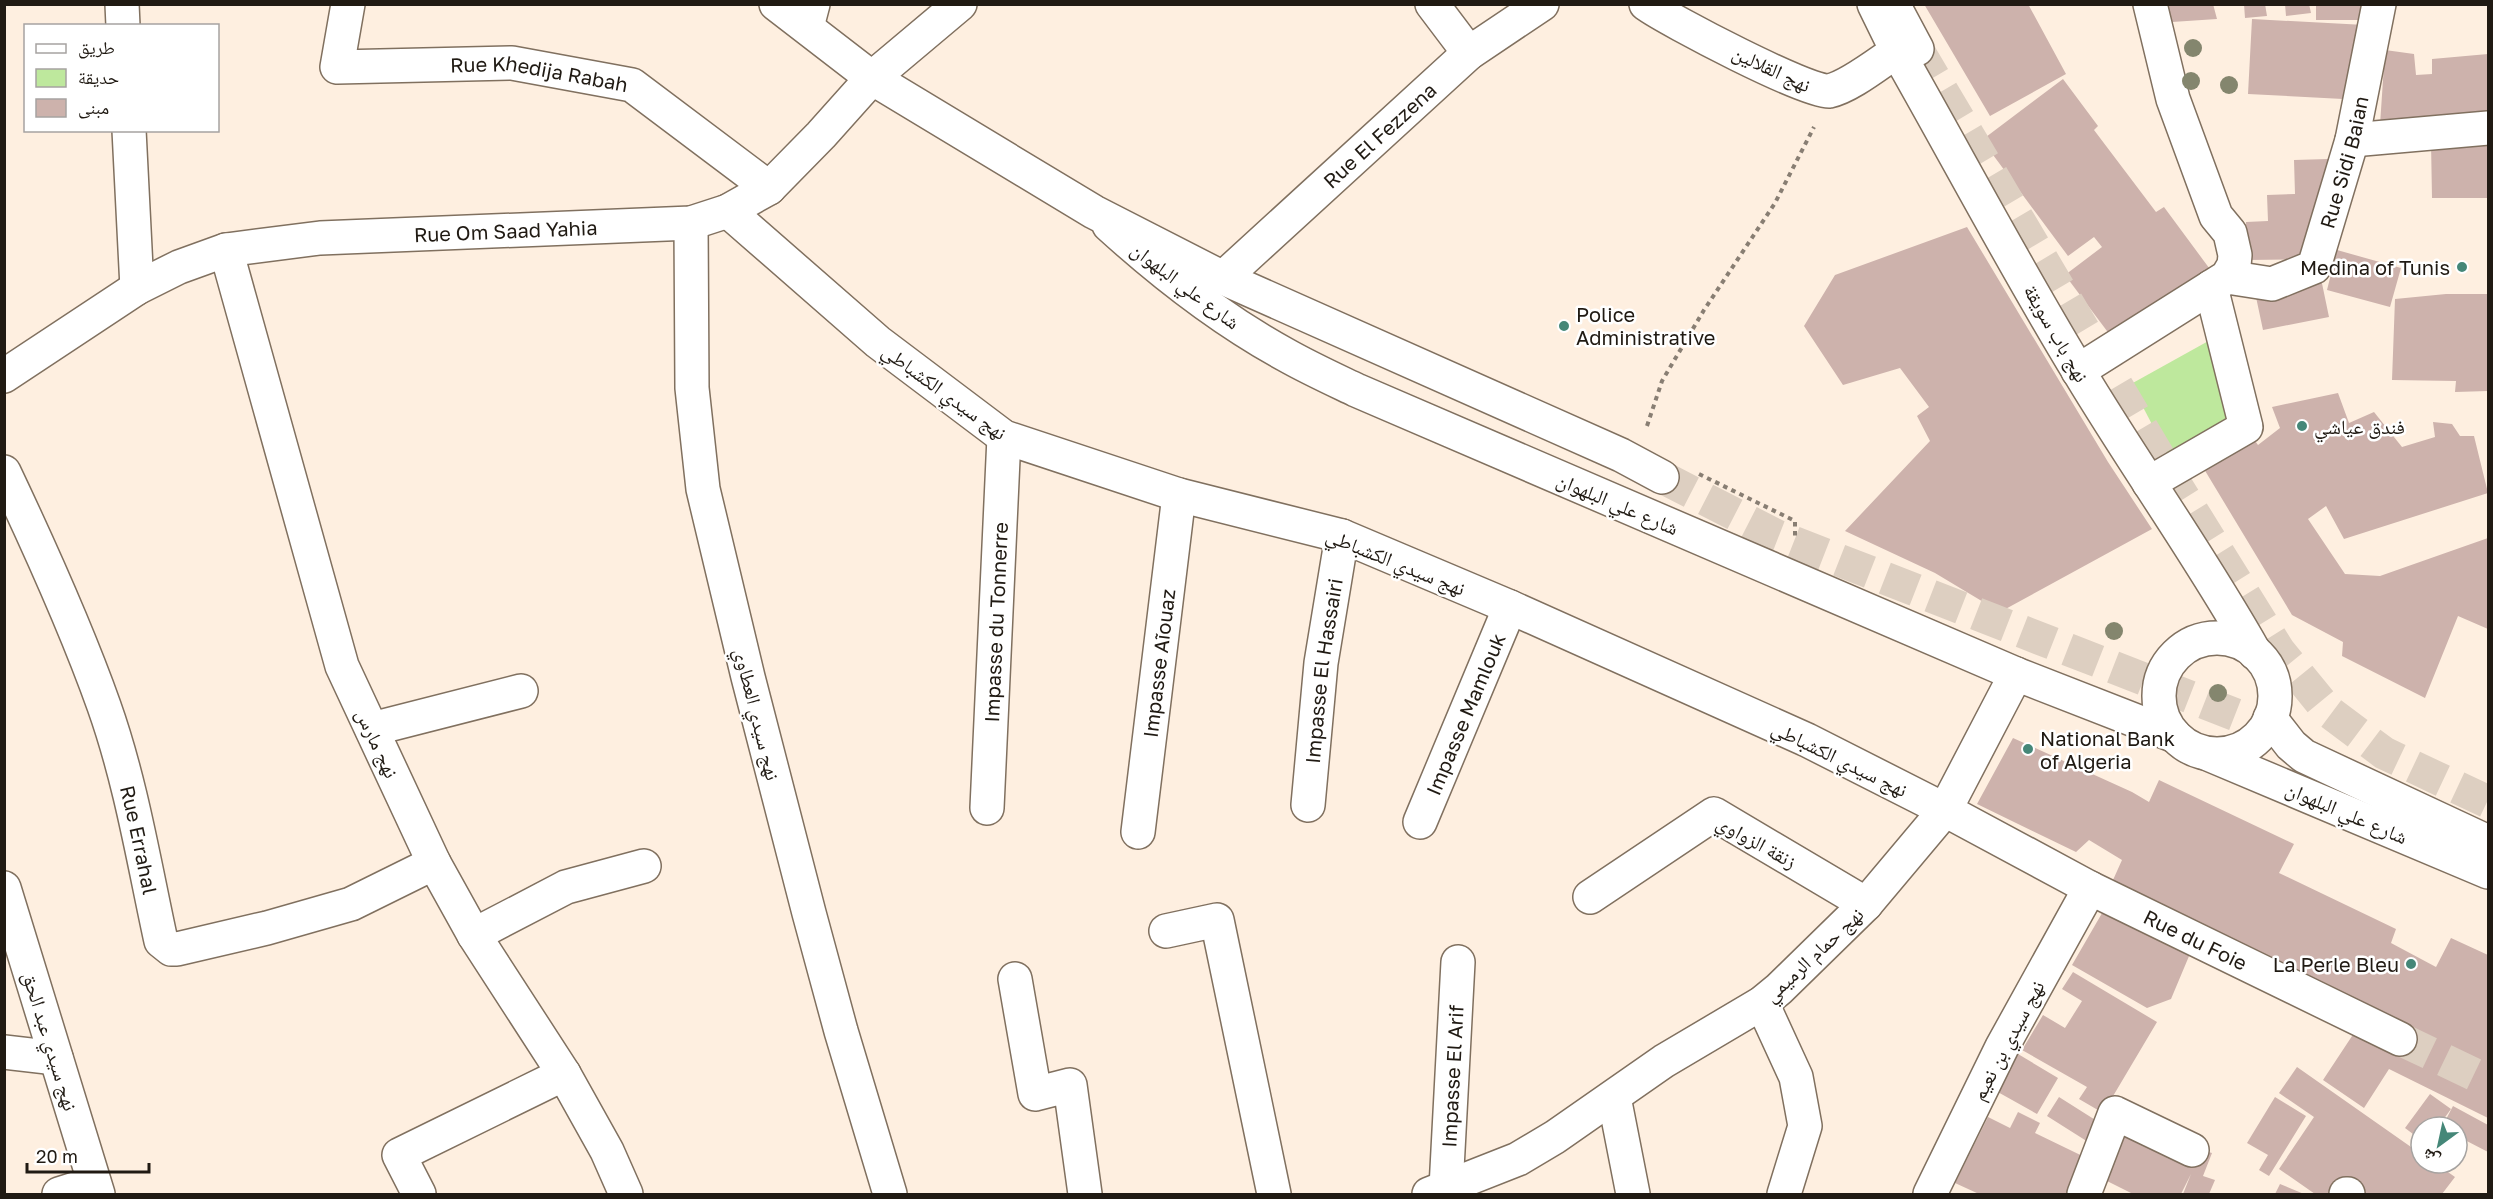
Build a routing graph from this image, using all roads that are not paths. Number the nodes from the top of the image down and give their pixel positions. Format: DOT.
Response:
graph roads {
  1 [pos="122,4"];
  2 [pos="348,4"];
  3 [pos="776,4"];
  4 [pos="960,4"];
  5 [pos="1432,4"];
  6 [pos="1542,4"];
  7 [pos="1646,4"];
  8 [pos="1874,4"];
  9 [pos="1893,4"];
  10 [pos="2150,4"];
  11 [pos="2379,4"];
  12 [pos="810,16"];
  13 [pos="123,24"];
  14 [pos="1907,50"];
  15 [pos="1469,53"];
  16 [pos="872,78"];
  17 [pos="2488,128"];
  18 [pos="129,132"];
  19 [pos="2352,140"];
  20 [pos="769,188"];
  21 [pos="728,211"];
  22 [pos="1094,212"];
  23 [pos="691,223"];
  24 [pos="226,250"];
  25 [pos="1223,278"];
  26 [pos="2219,282"];
  27 [pos="137,288"];
  28 [pos="2078,371"];
  29 [pos="4,376"];
  30 [pos="1004,437"];
  31 [pos="4,472"];
  32 [pos="1677,474"];
  33 [pos="2149,483"];
  34 [pos="1179,495"];
  35 [pos="1342,536"];
  36 [pos="1510,607"];
  37 [pos="2255,653"];
  38 [pos="2016,674"];
  39 [pos="521,691"];
  40 [pos="2270,718"];
  41 [pos="372,729"];
  42 [pos="2175,736"];
  43 [pos="2206,753"];
  44 [pos="1308,805"];
  45 [pos="987,808"];
  46 [pos="1945,810"];
  47 [pos="1420,822"];
  48 [pos="1138,832"];
  49 [pos="2488,842"];
  50 [pos="434,863"];
  51 [pos="644,866"];
  52 [pos="2488,872"];
  53 [pos="4,888"];
  54 [pos="2090,888"];
  55 [pos="1590,897"];
  56 [pos="1866,904"];
  57 [pos="1166,931"];
  58 [pos="474,935"];
  59 [pos="1458,962"];
  60 [pos="1015,979"];
  61 [pos="1762,1003"];
  62 [pos="2400,1039"];
  63 [pos="4,1052"];
  64 [pos="56,1058"];
  65 [pos="564,1074"];
  66 [pos="1614,1097"];
  67 [pos="2192,1150"];
  68 [pos="96,1189"];
  69 [pos="1437,1191"];
  70 [pos="59,1194"];
  71 [pos="419,1194"];
  72 [pos="626,1194"];
  73 [pos="890,1194"];
  74 [pos="1085,1194"];
  75 [pos="1274,1194"];
  76 [pos="1633,1194"];
  77 [pos="1784,1194"];
  78 [pos="1930,1194"];
  79 [pos="2084,1194"];
  1 -- 13 [label="street"];
  2 -- 20 [label="street, Rue Khedija Rabah"];
  3 -- 12 [label="street, شارع علي البلهوان"];
  4 -- 16 [label="street, Rue Om Saad Yahia"];
  5 -- 15 [label="street"];
  6 -- 15 [label="street, Rue El Fezzena"];
  7 -- 14 [label="street, نهج القلالين"];
  8 -- 14 [label="street, نهج باب سويقة"];
  9 -- 14 [label="street, نهج باب سويقة"];
  10 -- 26 [label="street"];
  11 -- 19 [label="street, Rue Sidi Baian"];
  12 -- 16 [label="street, شارع علي البلهوان"];
  14 -- 28 [label="street, نهج باب سويقة"];
  15 -- 25 [label="street, Rue El Fezzena"];
  16 -- 20 [label="street, Rue Om Saad Yahia"];
  16 -- 22 [label="street, شارع علي البلهوان"];
  17 -- 19 [label="street"];
  18 -- 27 [label="street"];
  19 -- 26 [label="street, Rue Sidi Baian"];
  20 -- 21 [label="street, Rue Om Saad Yahia"];
  21 -- 23 [label="street, Rue Om Saad Yahia"];
  21 -- 30 [label="street, نهج سيدي الكشباطي"];
  22 -- 25 [label="street, شارع علي البلهوان"];
  22 -- 38 [label="street, شارع علي البلهوان"];
  23 -- 24 [label="street, Rue Om Saad Yahia"];
  23 -- 73 [label="street, نهج سيدي العطاوي"];
  24 -- 27 [label="street, Rue Om Saad Yahia"];
  24 -- 41 [label="street, نهج مارس"];
  25 -- 32 [label="street, شارع علي البلهوان"];
  26 -- 28 [label="street"];
  26 -- 33 [label="street"];
  27 -- 29 [label="street, Rue Om Saad Yahia"];
  28 -- 33 [label="street, نهج باب سويقة"];
  30 -- 34 [label="street, نهج سيدي الكشباطي"];
  30 -- 45 [label="street, Impasse du Tonnerre"];
  31 -- 50 [label="street, Rue Errahal"];
  33 -- 37 [label="street, نهج باب سويقة"];
  34 -- 35 [label="street, نهج سيدي الكشباطي"];
  34 -- 48 [label="street, Impasse Aĩouaz"];
  35 -- 36 [label="street, نهج سيدي الكشباطي"];
  35 -- 44 [label="street, Impasse El Hassairi"];
  36 -- 46 [label="street, نهج سيدي الكشباطي"];
  36 -- 47 [label="street, Impasse Mamlouk"];
  37 -- 40 [label="street"];
  37 -- 42 [label="street"];
  38 -- 42 [label="street, شارع علي البلهوان"];
  38 -- 46 [label="street, نهج حمام الرميمي"];
  39 -- 41 [label="street"];
  40 -- 43 [label="street"];
  40 -- 49 [label="street, شارع علي البلهوان"];
  41 -- 50 [label="street, نهج مارس"];
  42 -- 43 [label="street"];
  43 -- 52 [label="street, شارع علي البلهوان"];
  46 -- 54 [label="street, نهج سيدي الكشباطي"];
  46 -- 56 [label="street, نهج حمام الرميمي"];
  50 -- 58 [label="street, نهج مارس"];
  51 -- 58 [label="street"];
  53 -- 64 [label="street, نهج سيدي عبد الحق"];
  54 -- 62 [label="street, Rue du Foie"];
  54 -- 78 [label="street, نهج سيدي بن نعيم"];
  55 -- 56 [label="street, زنقة الزواوي"];
  56 -- 61 [label="street, نهج حمام الرميمي"];
  57 -- 75 [label="street"];
  58 -- 65 [label="street, نهج مارس"];
  59 -- 69 [label="street, Impasse El Arif"];
  60 -- 74 [label="street"];
  61 -- 66 [label="street, نهج حمام الرميمي"];
  61 -- 77 [label="street"];
  63 -- 64 [label="street"];
  64 -- 68 [label="street, نهج سيدي عبد الحق"];
  65 -- 71 [label="street"];
  65 -- 72 [label="street, نهج مارس"];
  66 -- 69 [label="street, نهج حمام الرميمي"];
  66 -- 76 [label="street"];
  67 -- 79 [label="street"];
  68 -- 70 [label="street"];
}
